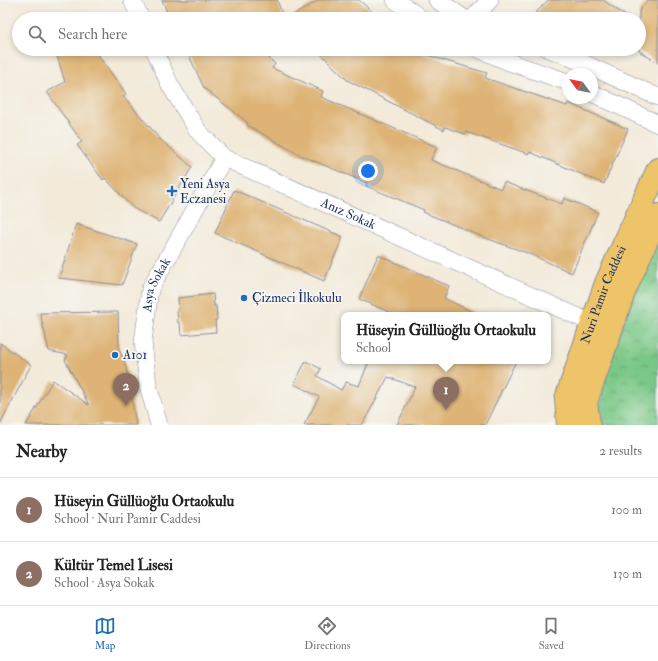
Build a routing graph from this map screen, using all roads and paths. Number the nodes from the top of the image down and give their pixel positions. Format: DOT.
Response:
graph roads {
  1 [pos="132,0"];
  2 [pos="395,0"];
  3 [pos="437,0"];
  4 [pos="490,0"];
  5 [pos="137,12"];
  6 [pos="412,12"];
  7 [pos="455,12"];
  8 [pos="479,12"];
  9 [pos="157,56"];
  10 [pos="495,56"];
  11 [pos="567,56"];
  12 [pos="562,80"];
  13 [pos="598,96"];
  14 [pos="658,97"];
  15 [pos="658,124"];
  16 [pos="224,158"];
  17 [pos="658,169"];
  18 [pos="658,215"];
  19 [pos="592,323"];
  20 [pos="159,425"];
  21 [pos="568,425"];
  22 [pos="589,425"];
  1 -- 5 [label="street"];
  2 -- 6 [label="street"];
  3 -- 7 [label="street"];
  4 -- 8 [label="street"];
  9 -- 16 [label="street, Anız Sokak"];
  10 -- 12 [label="street"];
  11 -- 14 [label="street"];
  13 -- 15 [label="street"];
  16 -- 19 [label="street, Anız Sokak"];
  16 -- 20 [label="street, Asya Sokak"];
  17 -- 19 [label="main road, Nuri Pamir Caddesi"];
  18 -- 22 [label="main road, Nuri Pamir Caddesi"];
  19 -- 21 [label="main road, Nuri Pamir Caddesi"];
}
